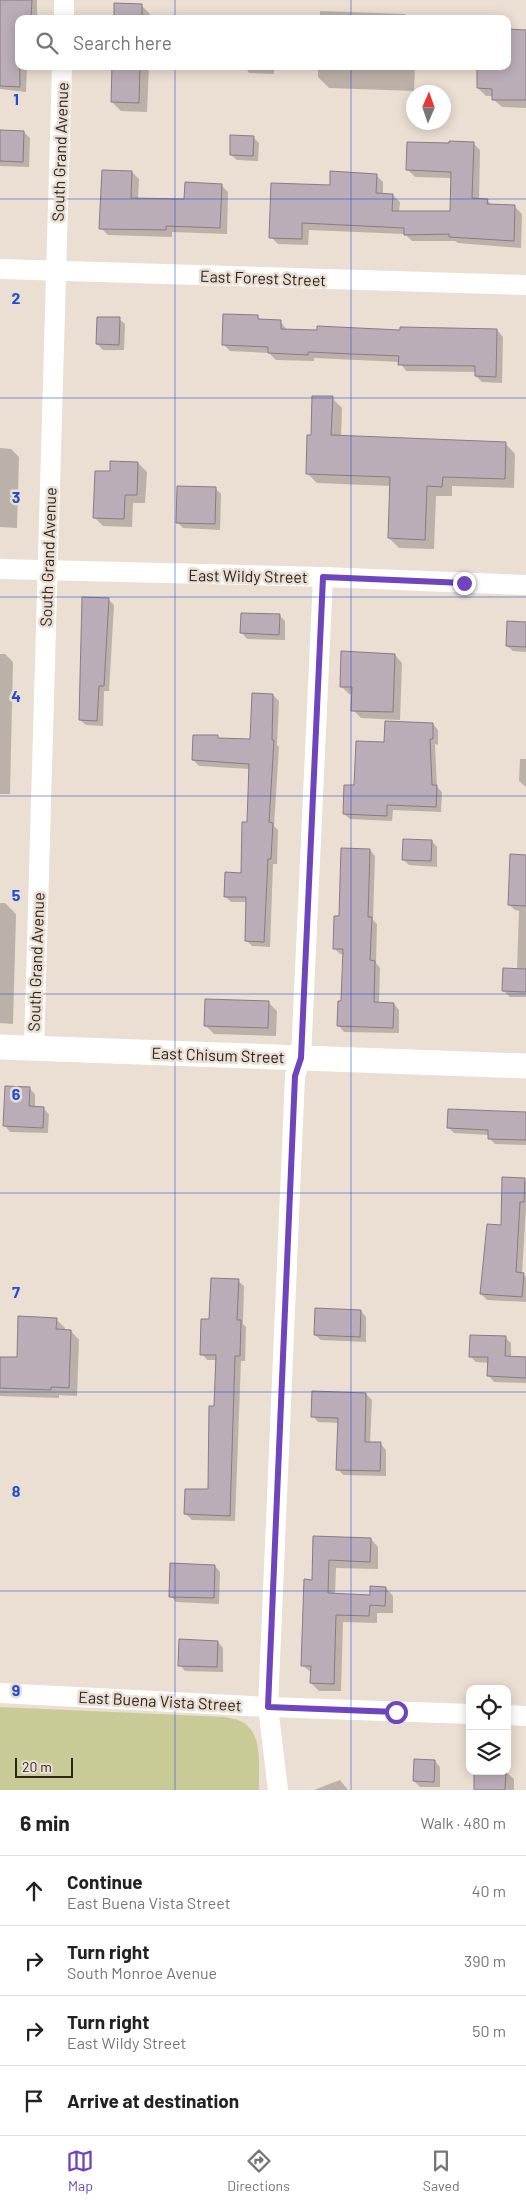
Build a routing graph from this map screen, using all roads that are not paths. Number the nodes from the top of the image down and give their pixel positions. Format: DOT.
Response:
graph roads {
  1 [pos="64,0"];
  2 [pos="64,15"];
  3 [pos="62,70"];
  4 [pos="0,269"];
  5 [pos="56,271"];
  6 [pos="526,285"];
  7 [pos="0,569"];
  8 [pos="47,570"];
  9 [pos="323,577"];
  10 [pos="526,585"];
  11 [pos="0,1047"];
  12 [pos="34,1048"];
  13 [pos="301,1058"];
  14 [pos="526,1066"];
  15 [pos="0,1693"];
  16 [pos="268,1707"];
  17 [pos="466,1714"];
  18 [pos="511,1715"];
  19 [pos="526,1716"];
  20 [pos="278,1790"];
  1 -- 2 [label="street"];
  3 -- 5 [label="street, South Grand Avenue"];
  4 -- 5 [label="street, East Forest Street"];
  5 -- 6 [label="street, East Forest Street"];
  5 -- 8 [label="street, South Grand Avenue"];
  7 -- 8 [label="street, East Wildy Street"];
  8 -- 9 [label="street, East Wildy Street"];
  8 -- 12 [label="street, South Grand Avenue"];
  9 -- 10 [label="street, East Wildy Street"];
  9 -- 13 [label="street"];
  11 -- 12 [label="street, East Chisum Street"];
  12 -- 13 [label="street, East Chisum Street"];
  13 -- 14 [label="street, East Chisum Street"];
  13 -- 16 [label="street"];
  15 -- 16 [label="street, East Buena Vista Street"];
  16 -- 17 [label="street, East Buena Vista Street"];
  16 -- 20 [label="street"];
  18 -- 19 [label="street"];
}
